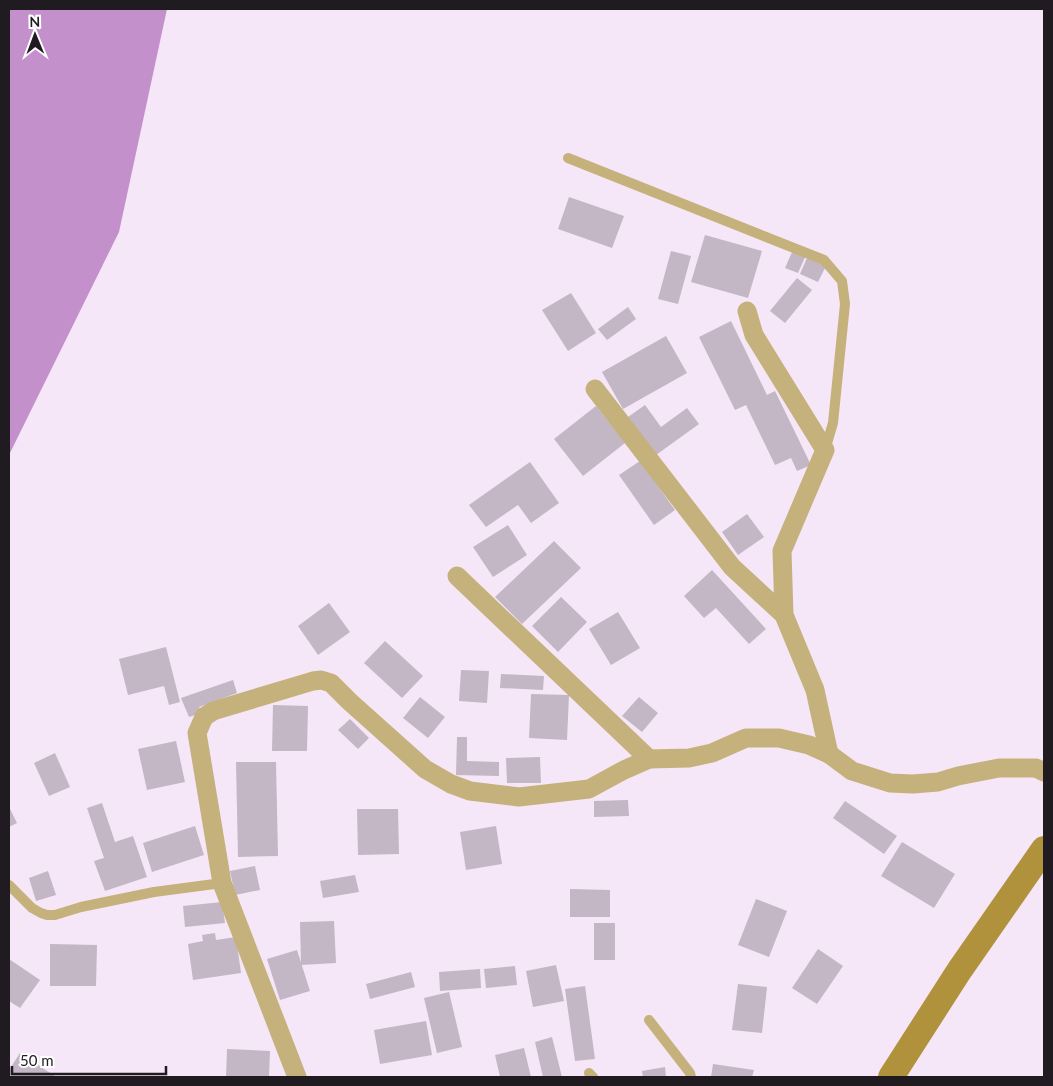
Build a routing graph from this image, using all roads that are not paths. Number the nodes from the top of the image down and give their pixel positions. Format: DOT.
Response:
graph roads {
  1 [pos="568,158"];
  2 [pos="747,310"];
  3 [pos="595,389"];
  4 [pos="825,450"];
  5 [pos="457,576"];
  6 [pos="784,615"];
  7 [pos="829,754"];
  8 [pos="649,759"];
  9 [pos="1044,772"];
  10 [pos="1044,850"];
  11 [pos="222,883"];
  12 [pos="9,885"];
  13 [pos="649,1020"];
  14 [pos="297,1077"];
  15 [pos="691,1077"];
  16 [pos="890,1077"];
  1 -- 4 [label="lane"];
  2 -- 4 [label="street"];
  3 -- 6 [label="street"];
  4 -- 6 [label="street"];
  5 -- 8 [label="street"];
  6 -- 7 [label="street"];
  7 -- 8 [label="street"];
  7 -- 9 [label="street"];
  8 -- 11 [label="street"];
  10 -- 16 [label="main road"];
  11 -- 12 [label="lane"];
  11 -- 14 [label="street"];
  13 -- 15 [label="lane"];
}
